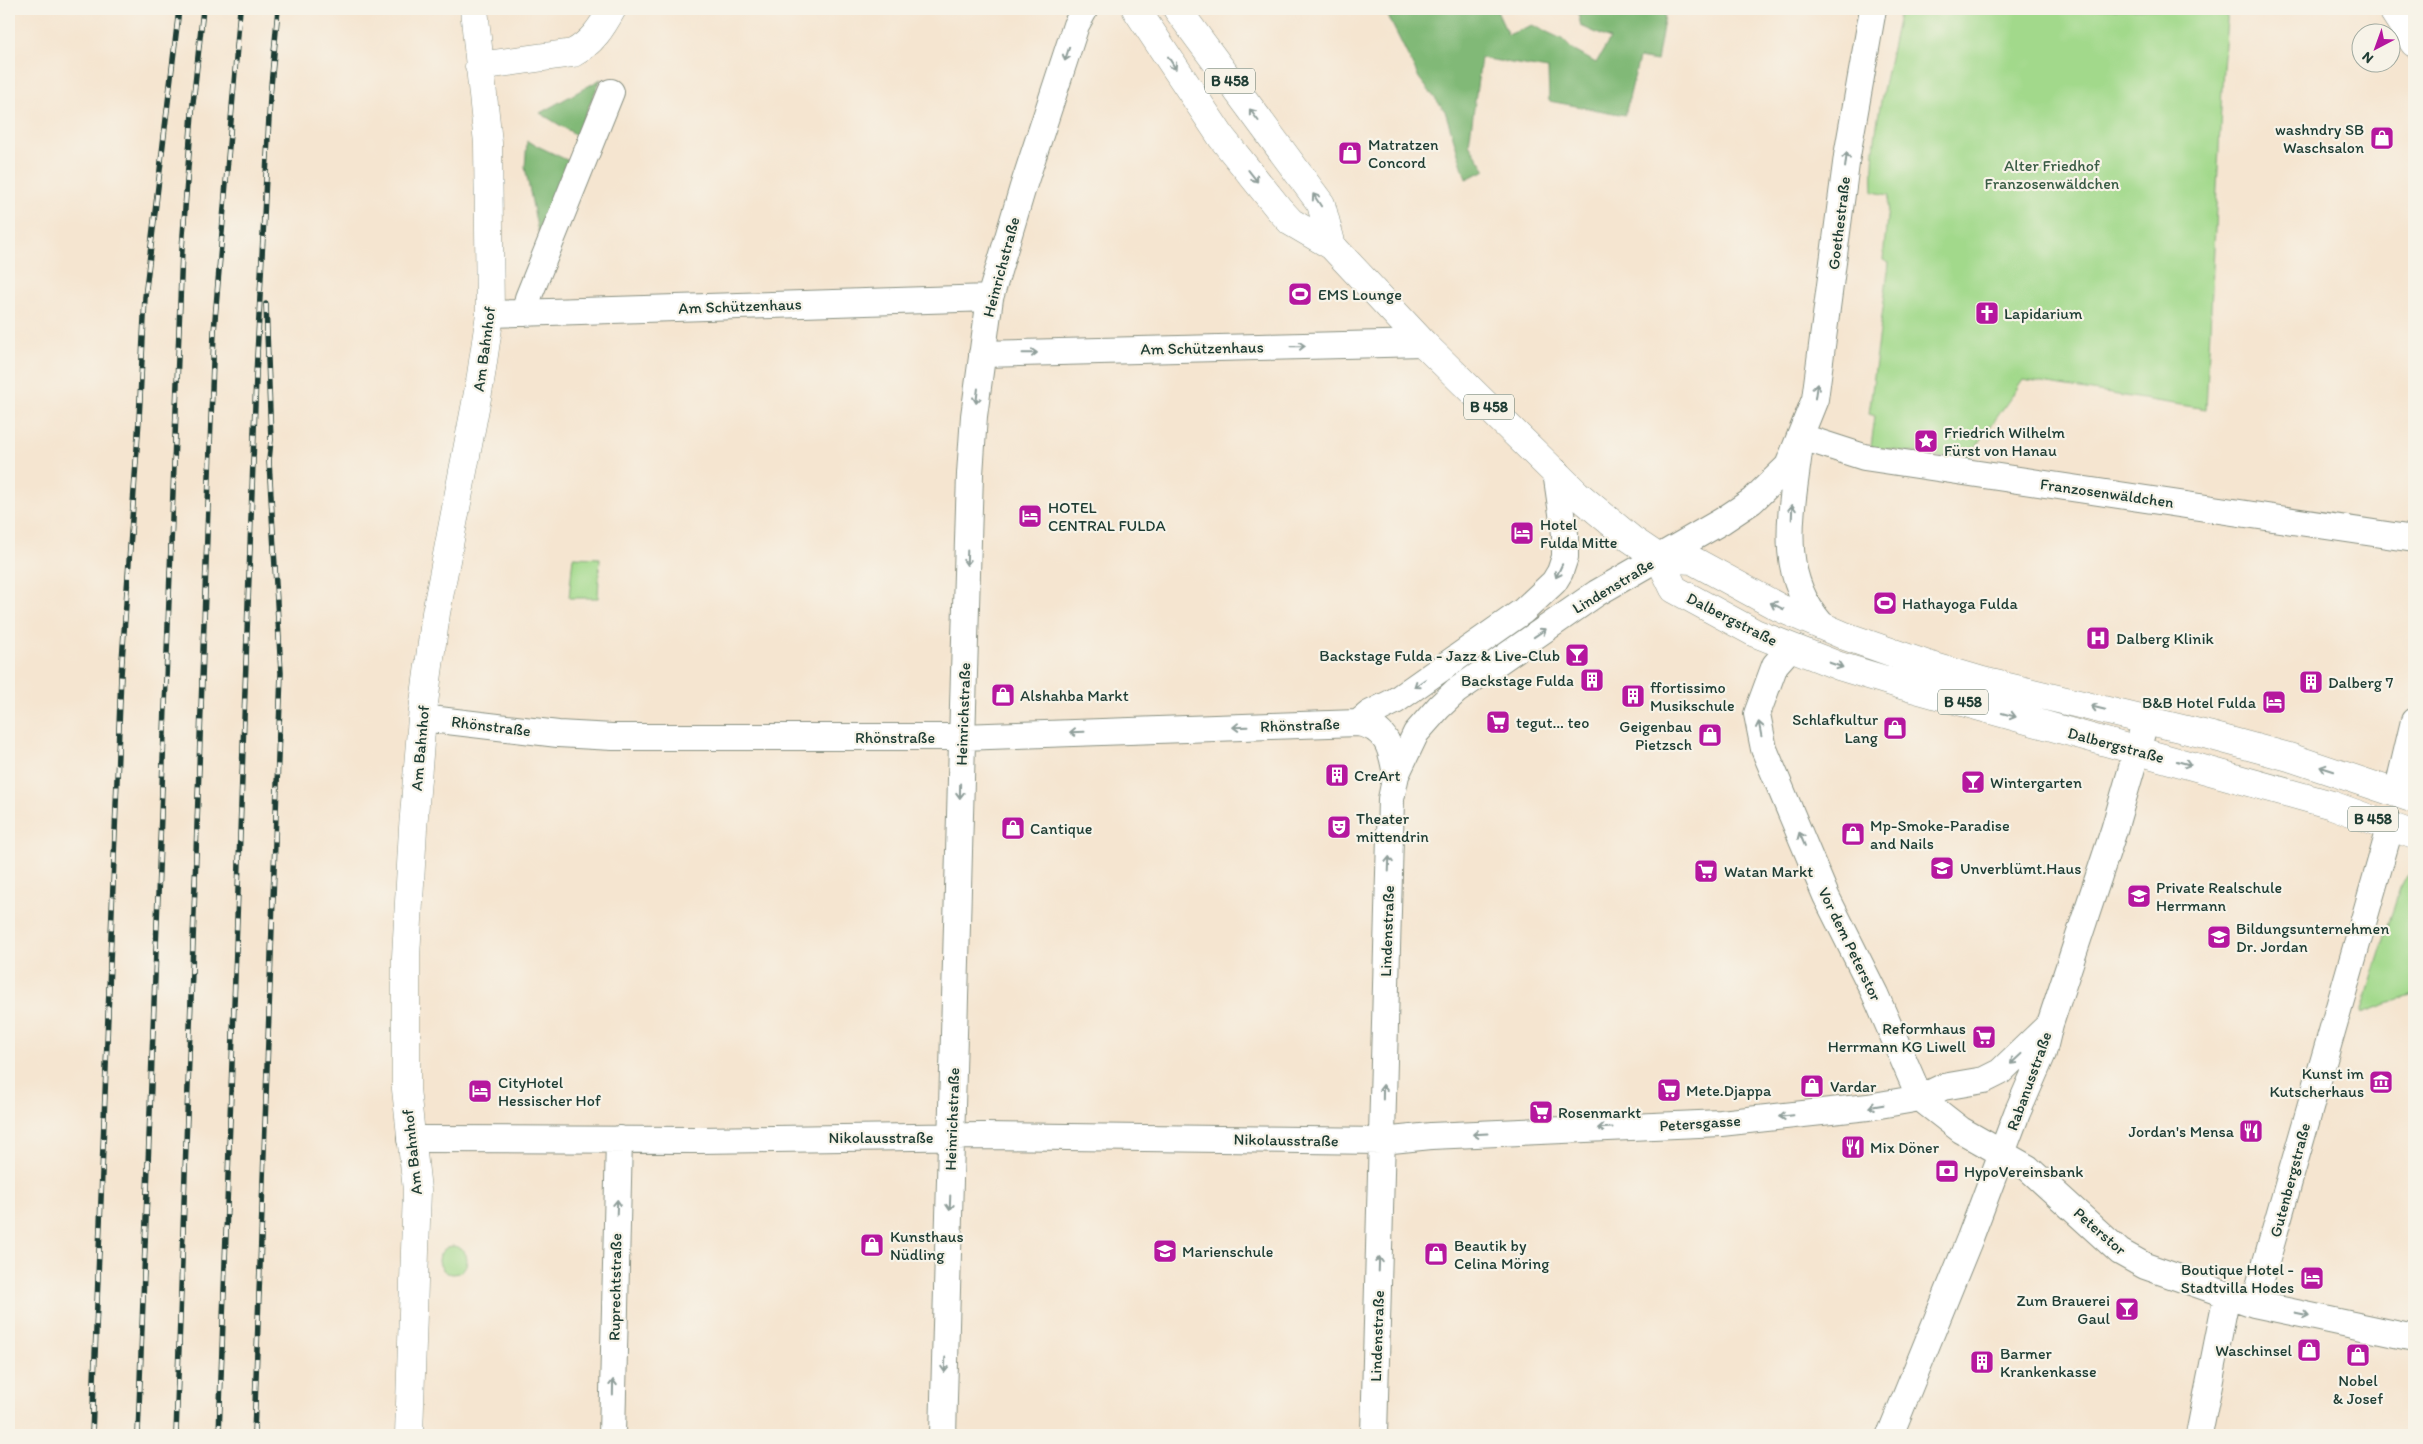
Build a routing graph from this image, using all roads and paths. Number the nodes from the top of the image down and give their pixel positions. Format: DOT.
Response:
graph roads {
  1 [pos="474,9"];
  2 [pos="612,9"];
  3 [pos="1085,9"];
  4 [pos="1136,9"];
  5 [pos="1177,9"];
  6 [pos="1873,9"];
  7 [pos="2392,9"];
  8 [pos="2414,43"];
  9 [pos="480,66"];
  10 [pos="611,92"];
  11 [pos="1332,246"];
  12 [pos="990,298"];
  13 [pos="525,313"];
  14 [pos="490,314"];
  15 [pos="1423,343"];
  16 [pos="982,354"];
  17 [pos="1802,437"];
  18 [pos="1556,472"];
  19 [pos="2414,539"];
  20 [pos="1659,558"];
  21 [pos="1822,625"];
  22 [pos="1790,648"];
  23 [pos="422,718"];
  24 [pos="2146,719"];
  25 [pos="2414,721"];
  26 [pos="1358,723"];
  27 [pos="962,737"];
  28 [pos="2137,750"];
  29 [pos="1396,775"];
  30 [pos="2405,796"];
  31 [pos="2402,830"];
  32 [pos="2050,1024"];
  33 [pos="1920,1098"];
  34 [pos="951,1136"];
  35 [pos="410,1139"];
  36 [pos="619,1139"];
  37 [pos="1382,1141"];
  38 [pos="2002,1152"];
  39 [pos="2227,1294"];
  40 [pos="2254,1304"];
  41 [pos="2414,1338"];
  42 [pos="409,1435"];
  43 [pos="612,1435"];
  44 [pos="943,1435"];
  45 [pos="1374,1435"];
  46 [pos="1890,1435"];
  47 [pos="2199,1435"];
  1 -- 9 [label="main road, Am Bahnhof"];
  2 -- 9 [label="main road"];
  3 -- 12 [label="street, Heinrichstraße, one-way"];
  4 -- 11 [label="main road, B 458, one-way"];
  11 -- 5 [label="main road, B 458, one-way"];
  17 -- 6 [label="street, Goethestraße, one-way"];
  7 -- 8 [label="main road"];
  9 -- 14 [label="main road, Am Bahnhof"];
  10 -- 13 [label="street"];
  11 -- 15 [label="main road, B 458"];
  12 -- 13 [label="street, Am Schützenhaus"];
  12 -- 16 [label="street, Heinrichstraße"];
  13 -- 14 [label="street, Am Schützenhaus"];
  14 -- 23 [label="main road, Am Bahnhof"];
  16 -- 15 [label="street, Am Schützenhaus, one-way"];
  15 -- 18 [label="main road, B 458"];
  16 -- 27 [label="street, Heinrichstraße, one-way"];
  17 -- 19 [label="street, Franzosenwäldchen"];
  17 -- 20 [label="street, Goethestraße"];
  21 -- 17 [label="street, Goethestraße, one-way"];
  18 -- 20 [label="main road, B 458"];
  18 -- 26 [label="street, Lindenstraße, one-way"];
  21 -- 20 [label="main road, Dalbergstraße / B 458, one-way"];
  20 -- 22 [label="main road, Dalbergstraße / B 458"];
  29 -- 20 [label="street, Lindenstraße, one-way"];
  24 -- 21 [label="main road, Dalbergstraße / B 458, one-way"];
  22 -- 28 [label="main road, Dalbergstraße / B 458, one-way"];
  33 -- 22 [label="street, Vor dem Peterstor, one-way"];
  23 -- 27 [label="street, Rhönstraße"];
  23 -- 35 [label="main road, Am Bahnhof"];
  24 -- 28 [label="street, Rabanusstraße"];
  30 -- 24 [label="main road, Dalbergstraße / B 458, one-way"];
  25 -- 30 [label="street"];
  26 -- 27 [label="street, Rhönstraße, one-way"];
  26 -- 29 [label="street, Rhönstraße"];
  27 -- 34 [label="street, Heinrichstraße, one-way"];
  28 -- 31 [label="main road, Dalbergstraße / B 458, one-way"];
  28 -- 32 [label="street, Rabanusstraße"];
  37 -- 29 [label="street, Lindenstraße, one-way"];
  31 -- 40 [label="street, Gutenbergstraße"];
  32 -- 33 [label="street, one-way"];
  32 -- 38 [label="street, Rabanusstraße"];
  33 -- 37 [label="street, Petersgasse, one-way"];
  33 -- 38 [label="street"];
  34 -- 36 [label="street, Nikolausstraße"];
  34 -- 37 [label="street, Nikolausstraße"];
  34 -- 44 [label="street, Heinrichstraße, one-way"];
  35 -- 36 [label="street, Nikolausstraße"];
  35 -- 42 [label="main road, Am Bahnhof"];
  43 -- 36 [label="street, Ruprechtstraße, one-way"];
  45 -- 37 [label="street, Lindenstraße, one-way"];
  38 -- 39 [label="street, Peterstor"];
  38 -- 46 [label="street, Rabanusstraße"];
  39 -- 40 [label="street, Peterstor"];
  39 -- 47 [label="street"];
  40 -- 41 [label="street, Peterstor, one-way"];
}
